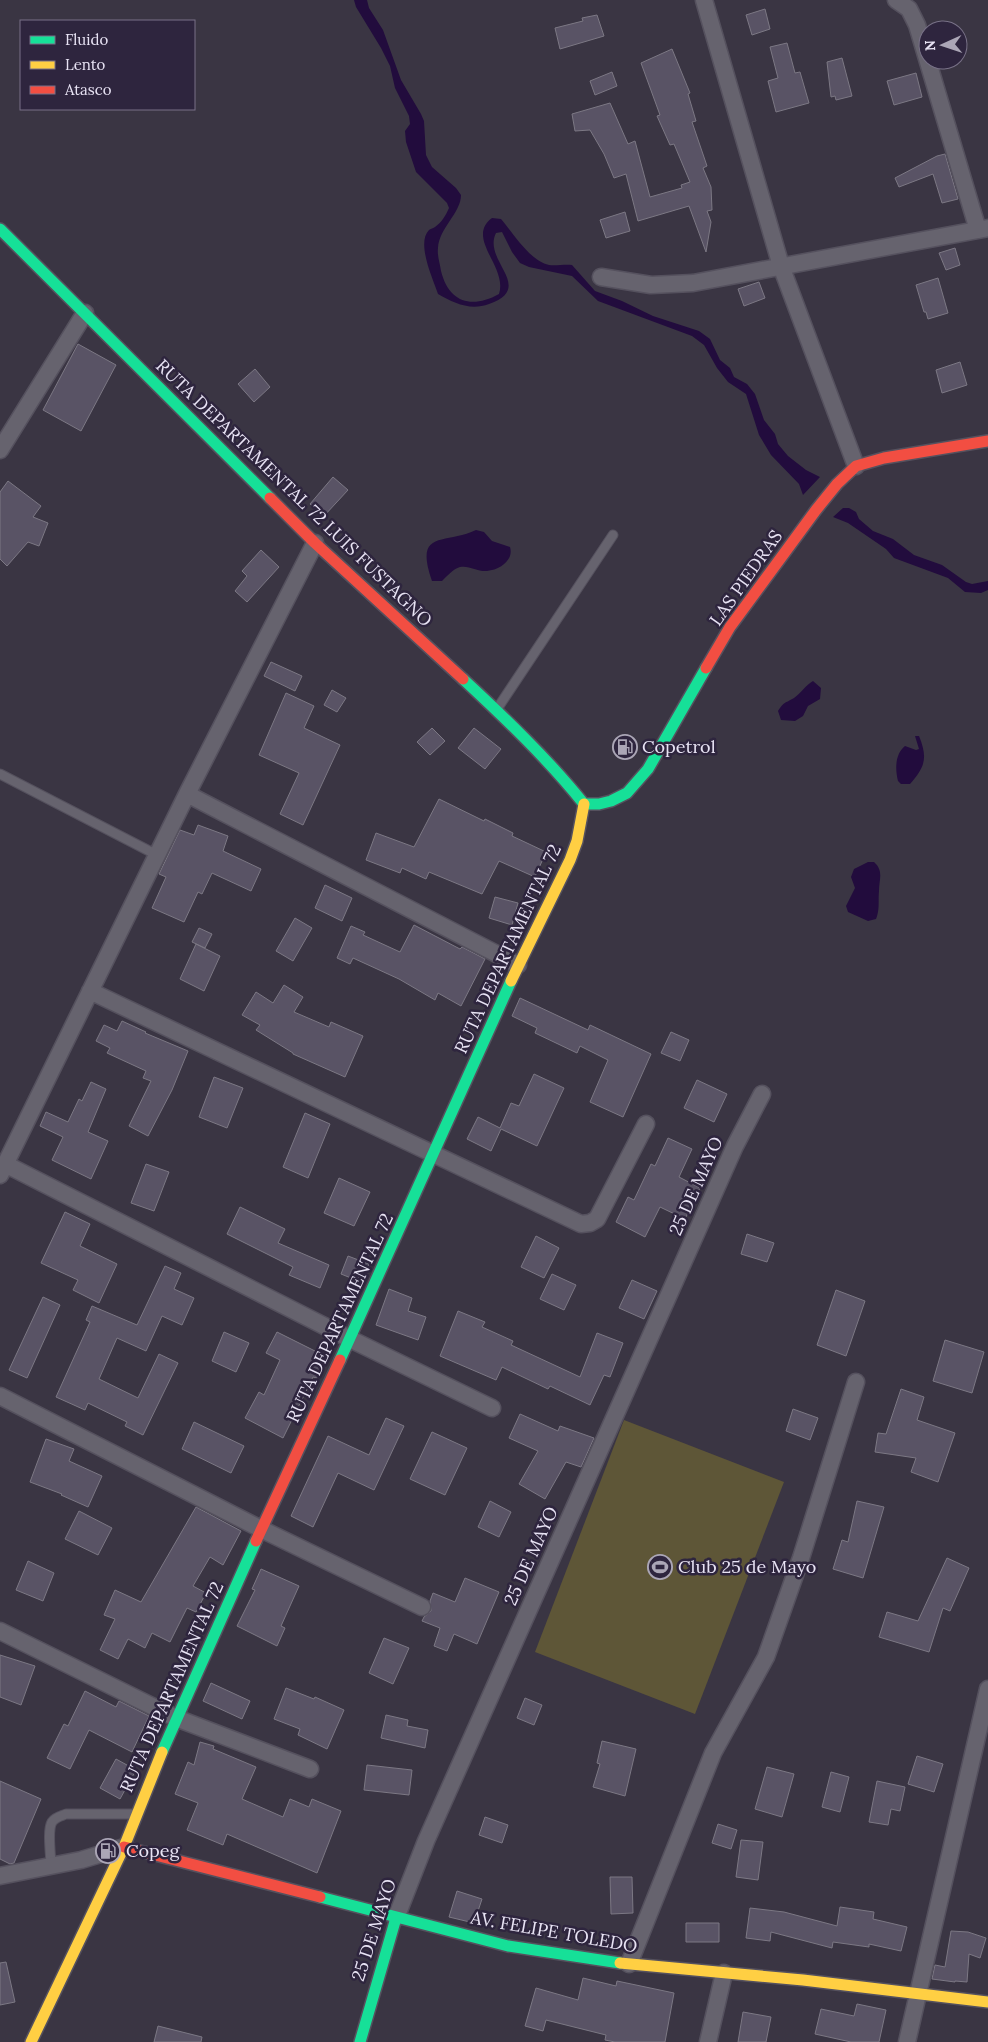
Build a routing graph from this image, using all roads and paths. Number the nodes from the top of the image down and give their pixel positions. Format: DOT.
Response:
graph roads {
  1 [pos="704,0"];
  2 [pos="896,0"];
  3 [pos="0,229"];
  4 [pos="983,229"];
  5 [pos="781,266"];
  6 [pos="601,277"];
  7 [pos="85,313"];
  8 [pos="988,441"];
  9 [pos="0,450"];
  10 [pos="856,466"];
  11 [pos="612,535"];
  12 [pos="315,543"];
  13 [pos="497,710"];
  14 [pos="0,774"];
  15 [pos="187,794"];
  16 [pos="584,804"];
  17 [pos="157,855"];
  18 [pos="518,965"];
  19 [pos="90,991"];
  20 [pos="762,1094"];
  21 [pos="646,1124"];
  22 [pos="434,1153"];
  23 [pos="3,1170"];
  24 [pos="350,1339"];
  25 [pos="856,1382"];
  26 [pos="0,1396"];
  27 [pos="492,1408"];
  28 [pos="261,1528"];
  29 [pos="422,1608"];
  30 [pos="0,1631"];
  31 [pos="988,1689"];
  32 [pos="176,1718"];
  33 [pos="310,1769"];
  34 [pos="136,1814"];
  35 [pos="124,1847"];
  36 [pos="51,1866"];
  37 [pos="0,1876"];
  38 [pos="396,1918"];
  39 [pos="629,1964"];
  40 [pos="724,1973"];
  41 [pos="919,1994"];
  42 [pos="988,2002"];
  43 [pos="31,2042"];
  44 [pos="360,2042"];
  45 [pos="708,2042"];
  46 [pos="908,2042"];
  1 -- 5 [label="street"];
  2 -- 4 [label="street"];
  3 -- 7 [label="main road, RUTA DEPARTAMENTAL 72 LUIS FUSTAGNO"];
  4 -- 5 [label="street"];
  5 -- 6 [label="street"];
  5 -- 10 [label="street"];
  7 -- 9 [label="street"];
  7 -- 12 [label="main road, RUTA DEPARTAMENTAL 72 LUIS FUSTAGNO"];
  8 -- 10 [label="main road, LAS PIEDRAS"];
  10 -- 16 [label="main road, LAS PIEDRAS"];
  11 -- 13 [label="lane"];
  12 -- 13 [label="main road, RUTA DEPARTAMENTAL 72 LUIS FUSTAGNO"];
  12 -- 15 [label="street"];
  13 -- 16 [label="main road, RUTA DEPARTAMENTAL 72 LUIS FUSTAGNO"];
  14 -- 17 [label="lane"];
  15 -- 17 [label="street"];
  15 -- 18 [label="street"];
  16 -- 18 [label="main road, RUTA DEPARTAMENTAL 72"];
  17 -- 19 [label="street"];
  18 -- 22 [label="main road, RUTA DEPARTAMENTAL 72"];
  19 -- 22 [label="street"];
  19 -- 23 [label="street"];
  20 -- 38 [label="street, 25 DE MAYO"];
  21 -- 22 [label="street"];
  22 -- 24 [label="main road, RUTA DEPARTAMENTAL 72"];
  23 -- 24 [label="street"];
  24 -- 27 [label="street"];
  24 -- 28 [label="main road, RUTA DEPARTAMENTAL 72"];
  25 -- 39 [label="street"];
  26 -- 28 [label="street"];
  28 -- 29 [label="street"];
  28 -- 32 [label="main road, RUTA DEPARTAMENTAL 72"];
  30 -- 32 [label="street"];
  31 -- 41 [label="street"];
  32 -- 33 [label="street"];
  32 -- 34 [label="main road, RUTA DEPARTAMENTAL 72"];
  34 -- 35 [label="main road, RUTA DEPARTAMENTAL 72"];
  34 -- 36 [label="lane"];
  35 -- 36 [label="street"];
  35 -- 38 [label="main road, AV. FELIPE TOLEDO"];
  35 -- 43 [label="main road, RUTA DEPARTAMENTAL 72"];
  36 -- 37 [label="street"];
  38 -- 39 [label="main road, AV. FELIPE TOLEDO"];
  38 -- 44 [label="main road, 25 DE MAYO"];
  39 -- 40 [label="main road, AV. FELIPE TOLEDO"];
  40 -- 41 [label="main road, AV. FELIPE TOLEDO"];
  40 -- 45 [label="street"];
  41 -- 42 [label="main road, AV. FELIPE TOLEDO"];
  41 -- 46 [label="street"];
}
